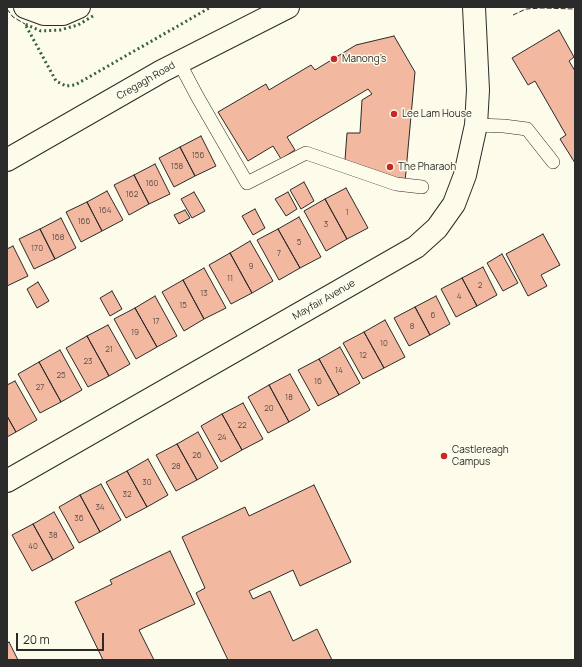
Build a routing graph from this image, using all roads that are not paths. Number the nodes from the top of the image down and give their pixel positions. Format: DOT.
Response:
graph roads {
  1 [pos="25,7"];
  2 [pos="78,7"];
  3 [pos="288,7"];
  4 [pos="474,7"];
  5 [pos="179,62"];
  6 [pos="476,125"];
  7 [pos="7,160"];
  8 [pos="554,162"];
  9 [pos="422,187"];
  10 [pos="7,481"];
  1 -- 2 [label="street"];
  3 -- 5 [label="street, Cregagh Road"];
  4 -- 6 [label="street, Mayfair Avenue"];
  5 -- 7 [label="street, Cregagh Road"];
  5 -- 9 [label="lane"];
  6 -- 8 [label="lane"];
  6 -- 10 [label="street, Mayfair Avenue"];
}
